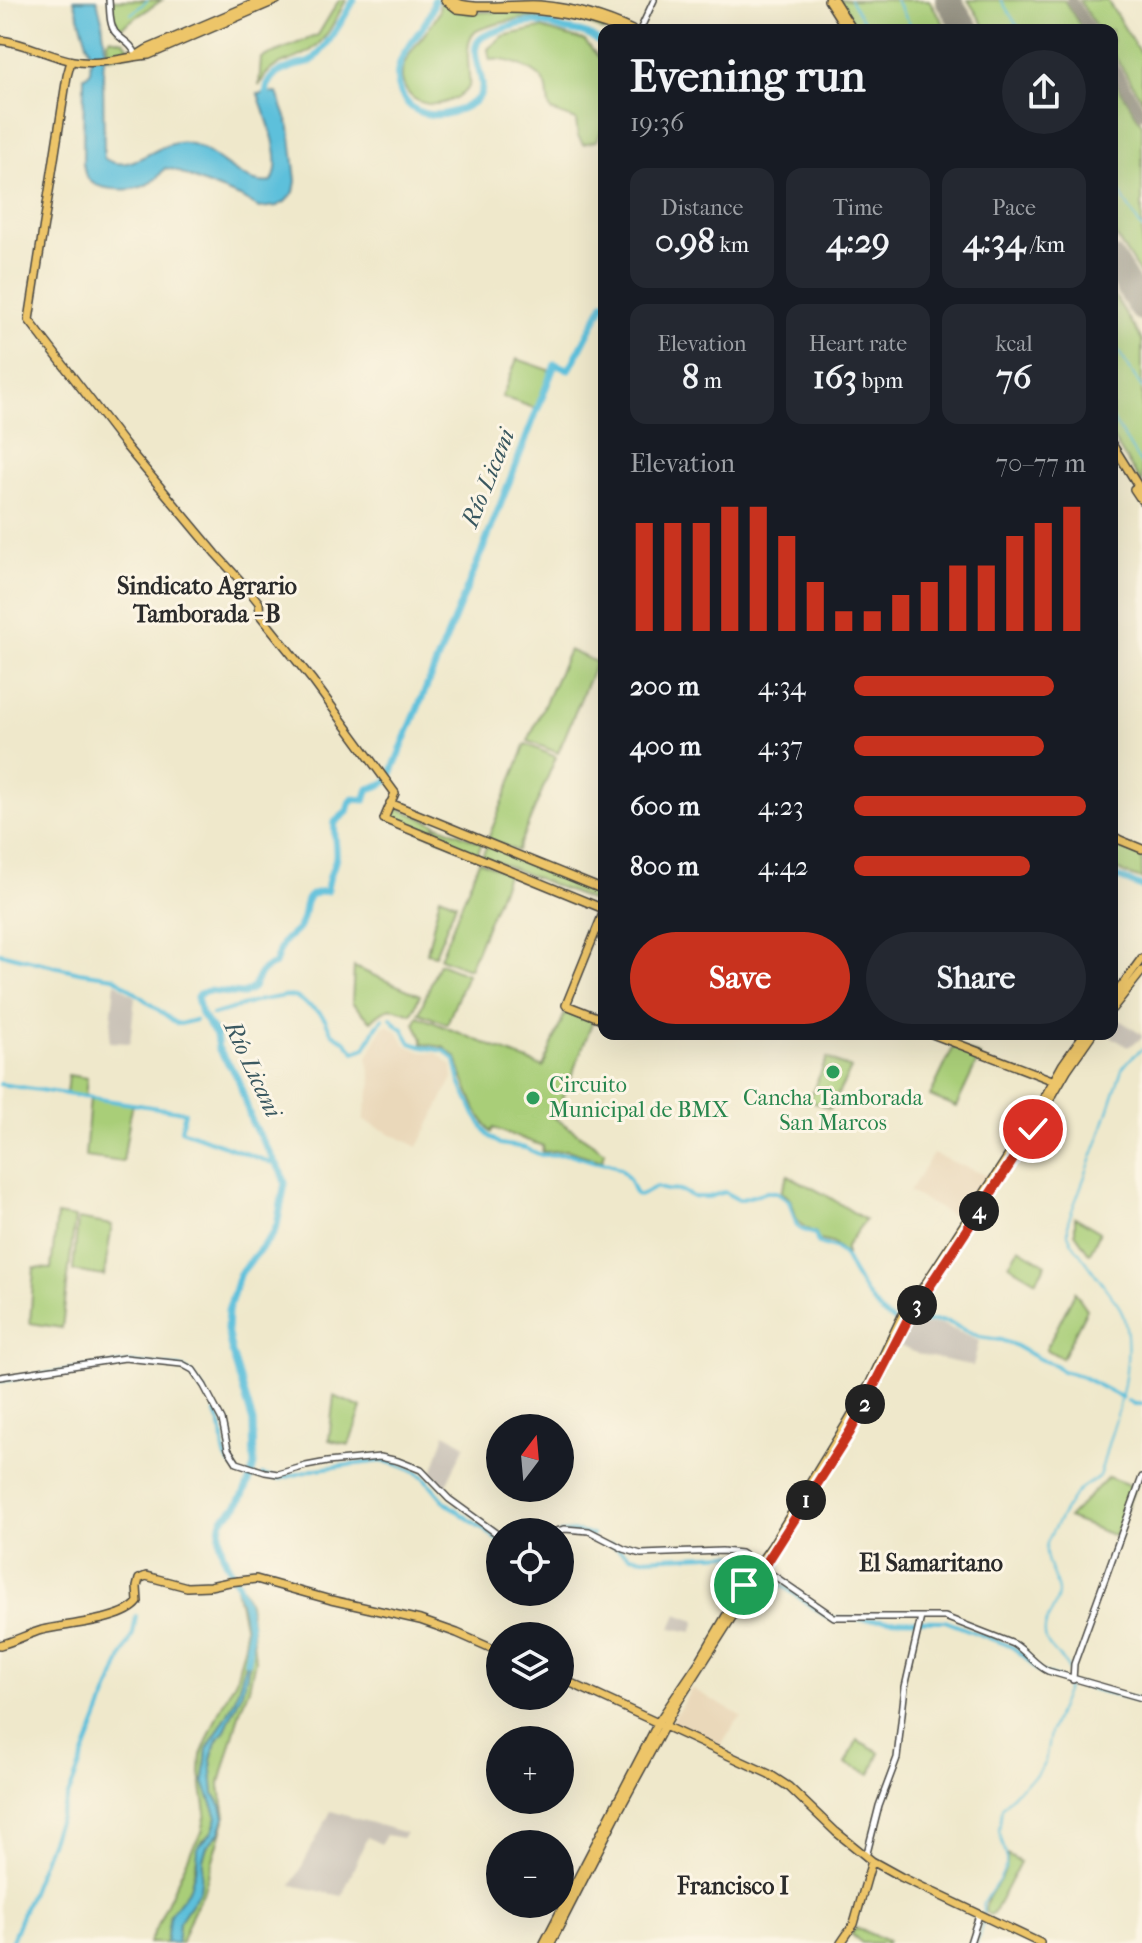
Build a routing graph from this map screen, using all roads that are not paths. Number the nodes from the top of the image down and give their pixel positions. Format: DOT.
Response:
graph roads {
  1 [pos="109,0"];
  2 [pos="262,0"];
  3 [pos="277,0"];
  4 [pos="445,0"];
  5 [pos="452,0"];
  6 [pos="654,0"];
  7 [pos="831,0"];
  8 [pos="249,9"];
  9 [pos="601,24"];
  10 [pos="616,24"];
  11 [pos="643,24"];
  12 [pos="844,24"];
  13 [pos="849,24"];
  14 [pos="0,40"];
  15 [pos="137,56"];
  16 [pos="71,61"];
  17 [pos="1118,454"];
  18 [pos="1118,463"];
  19 [pos="1142,492"];
  20 [pos="1142,501"];
  21 [pos="390,803"];
  22 [pos="1118,841"];
  23 [pos="1142,851"];
  24 [pos="598,888"];
  25 [pos="598,908"];
  26 [pos="598,925"];
  27 [pos="1142,958"];
  28 [pos="1142,971"];
  29 [pos="1118,991"];
  30 [pos="1118,1001"];
  31 [pos="598,1018"];
  32 [pos="948,1040"];
  33 [pos="1081,1040"];
  34 [pos="1088,1040"];
  35 [pos="1057,1082"];
  36 [pos="0,1377"];
  37 [pos="1142,1477"];
  38 [pos="486,1526"];
  39 [pos="574,1530"];
  40 [pos="761,1566"];
  41 [pos="921,1619"];
  42 [pos="0,1645"];
  43 [pos="486,1646"];
  44 [pos="1070,1678"];
  45 [pos="574,1684"];
  46 [pos="1142,1698"];
  47 [pos="662,1724"];
  48 [pos="869,1859"];
  49 [pos="582,1878"];
  50 [pos="982,1915"];
  51 [pos="544,1943"];
  52 [pos="551,1943"];
  53 [pos="841,1943"];
  54 [pos="970,1943"];
  55 [pos="1040,1943"];
  1 -- 15 [label="street"];
  2 -- 8 [label="main road"];
  3 -- 8 [label="main road"];
  4 -- 9 [label="main road"];
  5 -- 10 [label="main road"];
  6 -- 11 [label="street"];
  7 -- 12 [label="main road"];
  7 -- 13 [label="main road"];
  8 -- 15 [label="main road"];
  14 -- 16 [label="main road"];
  15 -- 16 [label="main road"];
  16 -- 21 [label="main road"];
  17 -- 19 [label="main road"];
  18 -- 20 [label="main road"];
  21 -- 24 [label="main road"];
  21 -- 25 [label="main road"];
  22 -- 23 [label="main road"];
  26 -- 31 [label="main road"];
  27 -- 29 [label="main road"];
  28 -- 30 [label="main road"];
  32 -- 35 [label="main road"];
  33 -- 35 [label="main road"];
  34 -- 35 [label="main road"];
  35 -- 40 [label="main road"];
  36 -- 38 [label="street"];
  37 -- 44 [label="street"];
  39 -- 40 [label="street"];
  40 -- 41 [label="street"];
  40 -- 47 [label="main road"];
  41 -- 44 [label="street"];
  41 -- 48 [label="street"];
  42 -- 43 [label="main road"];
  44 -- 46 [label="street"];
  45 -- 47 [label="main road"];
  47 -- 48 [label="main road"];
  47 -- 49 [label="main road"];
  48 -- 50 [label="main road"];
  48 -- 53 [label="main road"];
  49 -- 51 [label="main road"];
  49 -- 52 [label="main road"];
  50 -- 54 [label="street"];
  50 -- 55 [label="main road"];
}
